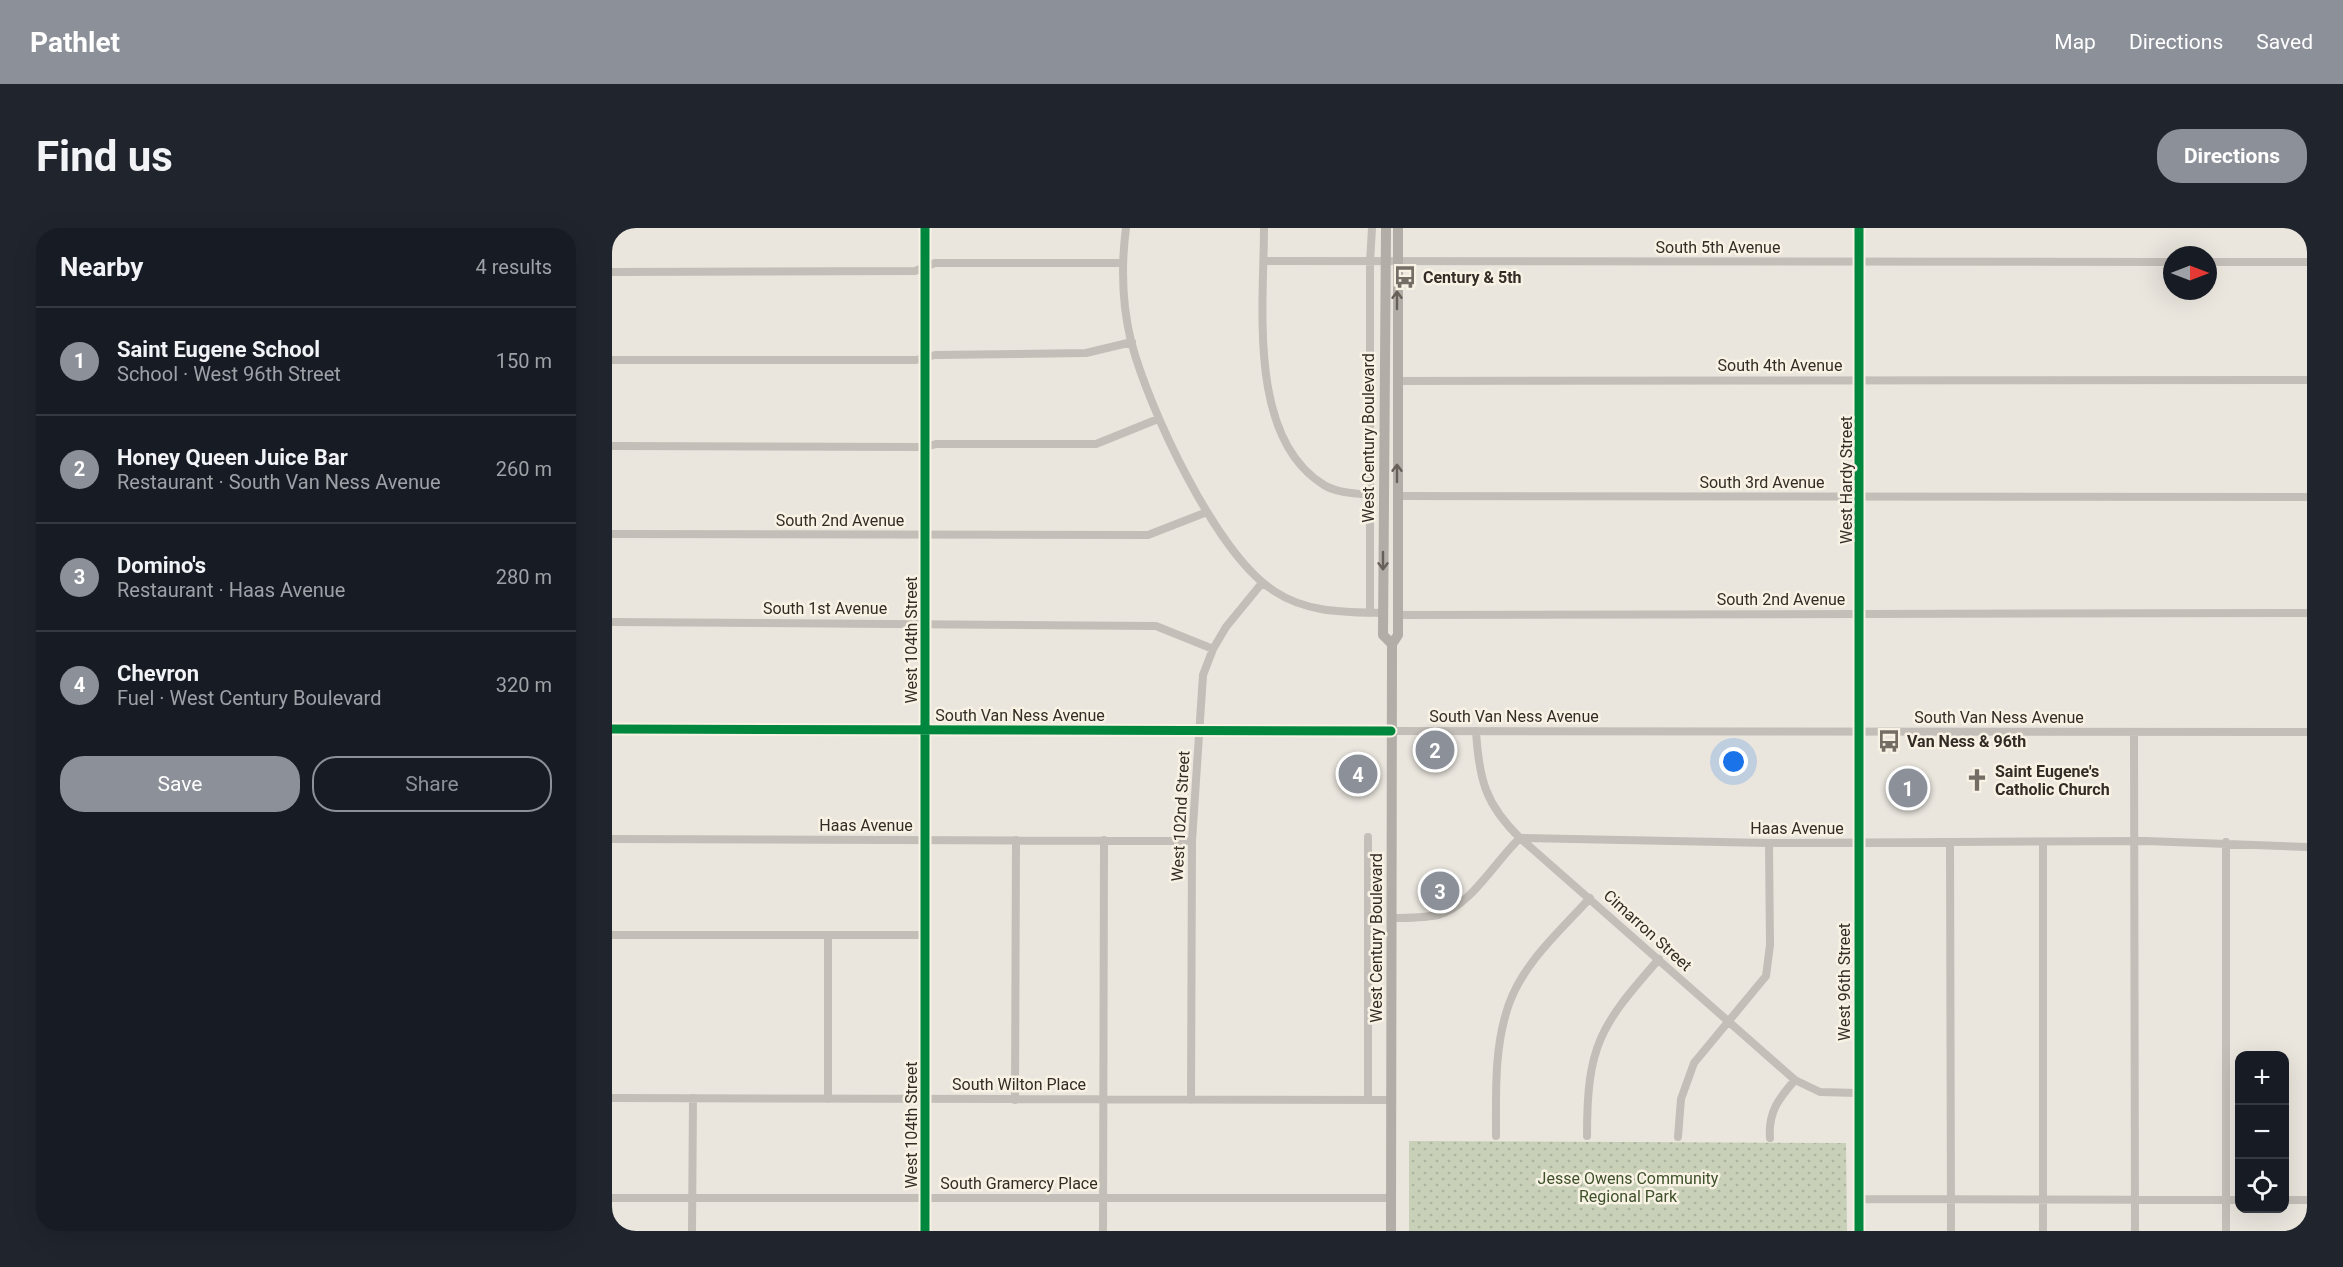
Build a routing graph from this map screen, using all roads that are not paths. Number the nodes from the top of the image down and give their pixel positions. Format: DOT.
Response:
graph roads {
  1 [pos="926,228"];
  2 [pos="1126,228"];
  3 [pos="1264,228"];
  4 [pos="1372,228"];
  5 [pos="1386,228"];
  6 [pos="1398,228"];
  7 [pos="1859,228"];
  8 [pos="1264,261"];
  9 [pos="1370,262"];
  10 [pos="1392,262"];
  11 [pos="1860,262"];
  12 [pos="2163,262"];
  13 [pos="2217,262"];
  14 [pos="2307,262"];
  15 [pos="1122,263"];
  16 [pos="925,266"];
  17 [pos="612,272"];
  18 [pos="1132,342"];
  19 [pos="925,357"];
  20 [pos="612,360"];
  21 [pos="1861,380"];
  22 [pos="2307,380"];
  23 [pos="1396,381"];
  24 [pos="1158,419"];
  25 [pos="612,446"];
  26 [pos="926,447"];
  27 [pos="1369,495"];
  28 [pos="1397,496"];
  29 [pos="1860,497"];
  30 [pos="2307,497"];
  31 [pos="1207,512"];
  32 [pos="612,534"];
  33 [pos="926,536"];
  34 [pos="1262,583"];
  35 [pos="1370,613"];
  36 [pos="1383,613"];
  37 [pos="2307,613"];
  38 [pos="1860,614"];
  39 [pos="1398,615"];
  40 [pos="612,622"];
  41 [pos="925,624"];
  42 [pos="1392,644"];
  43 [pos="1213,649"];
  44 [pos="612,729"];
  45 [pos="926,730"];
  46 [pos="1199,730"];
  47 [pos="1391,731"];
  48 [pos="1476,731"];
  49 [pos="1860,732"];
  50 [pos="2134,732"];
  51 [pos="2307,732"];
  52 [pos="1368,837"];
  53 [pos="1520,838"];
  54 [pos="612,839"];
  55 [pos="926,840"];
  56 [pos="1017,840"];
  57 [pos="1104,840"];
  58 [pos="1192,841"];
  59 [pos="2134,841"];
  60 [pos="1769,843"];
  61 [pos="1860,843"];
  62 [pos="1950,843"];
  63 [pos="2043,843"];
  64 [pos="2226,843"];
  65 [pos="2307,847"];
  66 [pos="1590,898"];
  67 [pos="1391,918"];
  68 [pos="612,935"];
  69 [pos="828,935"];
  70 [pos="927,935"];
  71 [pos="1659,959"];
  72 [pos="1728,1023"];
  73 [pos="1795,1080"];
  74 [pos="1858,1093"];
  75 [pos="612,1098"];
  76 [pos="693,1098"];
  77 [pos="828,1099"];
  78 [pos="927,1099"];
  79 [pos="1015,1100"];
  80 [pos="1104,1100"];
  81 [pos="1191,1100"];
  82 [pos="1368,1100"];
  83 [pos="1391,1100"];
  84 [pos="1496,1136"];
  85 [pos="1587,1136"];
  86 [pos="1678,1137"];
  87 [pos="1770,1138"];
  88 [pos="612,1197"];
  89 [pos="692,1198"];
  90 [pos="926,1198"];
  91 [pos="1104,1198"];
  92 [pos="1391,1198"];
  93 [pos="1859,1199"];
  94 [pos="1951,1199"];
  95 [pos="2043,1199"];
  96 [pos="2136,1200"];
  97 [pos="2226,1200"];
  98 [pos="2235,1200"];
  99 [pos="2289,1200"];
  100 [pos="2307,1200"];
  101 [pos="692,1231"];
  102 [pos="925,1231"];
  103 [pos="1103,1231"];
  104 [pos="1391,1231"];
  105 [pos="1859,1231"];
  106 [pos="1951,1231"];
  107 [pos="2043,1231"];
  108 [pos="2135,1231"];
  109 [pos="2226,1231"];
  1 -- 16 [label="street, West 104th Street"];
  2 -- 15 [label="street"];
  3 -- 8 [label="street"];
  4 -- 9 [label="street, West Century Boulevard"];
  5 -- 10 [label="main road, West Century Boulevard"];
  6 -- 10 [label="main road, West Century Boulevard"];
  7 -- 11 [label="street, West Hardy Street"];
  8 -- 9 [label="street, South 5th Avenue"];
  8 -- 27 [label="street"];
  9 -- 10 [label="street, South 5th Avenue"];
  9 -- 27 [label="street, West Century Boulevard"];
  10 -- 11 [label="street, South 5th Avenue"];
  23 -- 10 [label="main road, West Century Boulevard, one-way"];
  10 -- 36 [label="main road, West Century Boulevard, one-way"];
  11 -- 12 [label="street, South 5th Avenue"];
  11 -- 21 [label="street, West Hardy Street"];
  13 -- 14 [label="street"];
  15 -- 16 [label="street"];
  15 -- 18 [label="street"];
  16 -- 17 [label="street"];
  16 -- 19 [label="street, West 104th Street"];
  18 -- 19 [label="street"];
  18 -- 24 [label="street"];
  19 -- 20 [label="street"];
  19 -- 26 [label="street, West 104th Street"];
  21 -- 22 [label="street, South 4th Avenue"];
  21 -- 23 [label="street, South 4th Avenue"];
  21 -- 29 [label="street, West Hardy Street"];
  28 -- 23 [label="main road, West Century Boulevard, one-way"];
  24 -- 26 [label="street"];
  24 -- 31 [label="street"];
  25 -- 26 [label="street"];
  26 -- 33 [label="street, West 104th Street"];
  27 -- 35 [label="street, West Century Boulevard"];
  28 -- 29 [label="street, South 3rd Avenue"];
  28 -- 39 [label="main road, West Century Boulevard"];
  29 -- 30 [label="street, South 3rd Avenue"];
  29 -- 38 [label="street, West Hardy Street"];
  31 -- 33 [label="street, South 2nd Avenue"];
  31 -- 34 [label="street"];
  32 -- 33 [label="street, South 2nd Avenue"];
  33 -- 41 [label="street, West 104th Street"];
  34 -- 35 [label="street"];
  34 -- 43 [label="street, West 102nd Street"];
  35 -- 36 [label="street"];
  36 -- 42 [label="main road, West Century Boulevard"];
  37 -- 38 [label="street, South 2nd Avenue"];
  38 -- 39 [label="street, South 2nd Avenue"];
  38 -- 49 [label="street, West Hardy Street"];
  39 -- 42 [label="main road, West Century Boulevard"];
  40 -- 41 [label="street, South 1st Avenue"];
  41 -- 43 [label="street, South 1st Avenue"];
  41 -- 45 [label="street, West 104th Street"];
  42 -- 47 [label="main road, West Century Boulevard"];
  43 -- 46 [label="street, West 102nd Street"];
  44 -- 45 [label="main road, South Van Ness Avenue"];
  45 -- 46 [label="main road, South Van Ness Avenue"];
  45 -- 55 [label="street, West 104th Street"];
  46 -- 47 [label="main road, South Van Ness Avenue"];
  46 -- 58 [label="street, West 102nd Street"];
  47 -- 48 [label="street, South Van Ness Avenue"];
  47 -- 67 [label="main road, West Century Boulevard"];
  48 -- 49 [label="street, South Van Ness Avenue"];
  48 -- 53 [label="street, Cimarron Street"];
  49 -- 50 [label="street, South Van Ness Avenue"];
  49 -- 61 [label="street, West 96th Street"];
  50 -- 51 [label="street, South Van Ness Avenue"];
  50 -- 59 [label="street"];
  52 -- 82 [label="street, West Century Boulevard"];
  53 -- 60 [label="street, Haas Avenue"];
  53 -- 66 [label="street, Cimarron Street"];
  53 -- 67 [label="street"];
  54 -- 55 [label="street, Haas Avenue"];
  55 -- 56 [label="street, Haas Avenue"];
  55 -- 70 [label="street, West 104th Street"];
  56 -- 57 [label="street, Haas Avenue"];
  56 -- 79 [label="street"];
  57 -- 58 [label="street, Haas Avenue"];
  57 -- 80 [label="street"];
  58 -- 81 [label="street, West 102nd Street"];
  59 -- 63 [label="street, Haas Avenue"];
  59 -- 64 [label="street, Haas Avenue"];
  59 -- 96 [label="street"];
  60 -- 61 [label="street, Haas Avenue"];
  60 -- 72 [label="street"];
  61 -- 62 [label="street, Haas Avenue"];
  61 -- 74 [label="street, West 96th Street"];
  62 -- 63 [label="street, Haas Avenue"];
  62 -- 94 [label="street"];
  63 -- 95 [label="street"];
  64 -- 65 [label="street, Haas Avenue"];
  64 -- 97 [label="street"];
  66 -- 71 [label="street, Cimarron Street"];
  66 -- 84 [label="street"];
  67 -- 83 [label="main road, West Century Boulevard"];
  68 -- 69 [label="street"];
  69 -- 70 [label="street"];
  69 -- 77 [label="street"];
  70 -- 78 [label="street, West 104th Street"];
  71 -- 72 [label="street, Cimarron Street"];
  71 -- 85 [label="street"];
  72 -- 73 [label="street, Cimarron Street"];
  72 -- 86 [label="street"];
  73 -- 74 [label="street, Cimarron Street"];
  73 -- 87 [label="street"];
  74 -- 93 [label="street, West 96th Street"];
  75 -- 76 [label="street, South Wilton Place"];
  76 -- 77 [label="street, South Wilton Place"];
  76 -- 89 [label="street"];
  77 -- 78 [label="street, South Wilton Place"];
  78 -- 79 [label="street, South Wilton Place"];
  78 -- 90 [label="street, West 104th Street"];
  79 -- 80 [label="street, South Wilton Place"];
  80 -- 81 [label="street, South Wilton Place"];
  80 -- 91 [label="street"];
  81 -- 82 [label="street, South Wilton Place"];
  82 -- 83 [label="street, South Wilton Place"];
  83 -- 92 [label="main road, West Century Boulevard"];
  88 -- 89 [label="street, South Gramercy Place"];
  89 -- 90 [label="street, South Gramercy Place"];
  89 -- 101 [label="street"];
  90 -- 91 [label="street, South Gramercy Place"];
  90 -- 102 [label="street, West 104th Street"];
  91 -- 92 [label="street, South Gramercy Place"];
  91 -- 103 [label="street"];
  92 -- 104 [label="main road, West Century Boulevard"];
  93 -- 94 [label="street"];
  93 -- 105 [label="street, West 96th Street"];
  94 -- 95 [label="street"];
  94 -- 106 [label="street"];
  95 -- 96 [label="street"];
  95 -- 107 [label="street"];
  96 -- 97 [label="street"];
  96 -- 108 [label="street"];
  97 -- 98 [label="street"];
  97 -- 109 [label="street"];
  99 -- 100 [label="street"];
}
